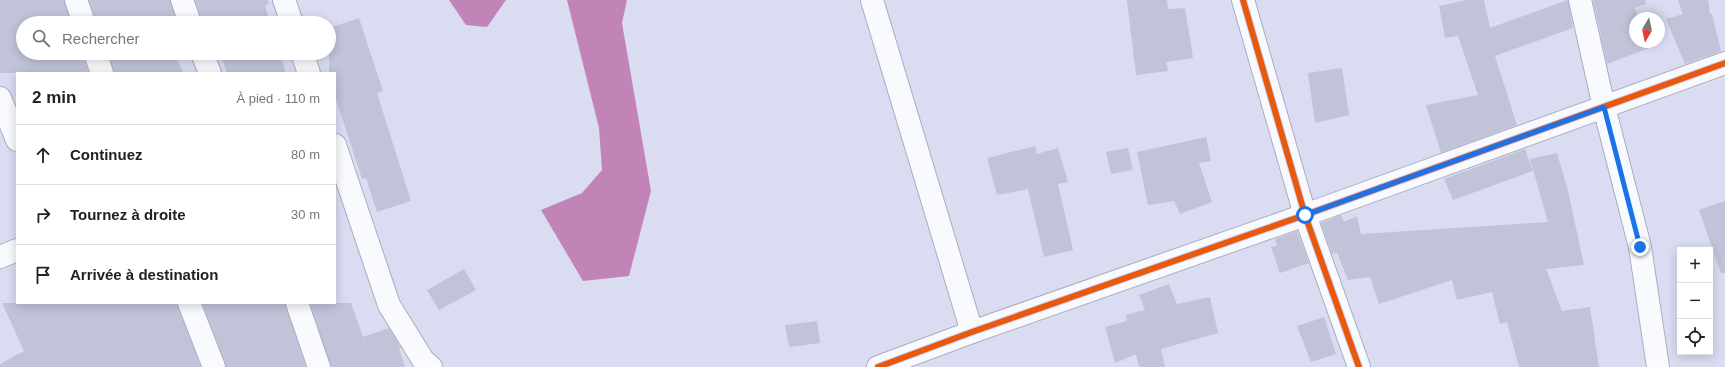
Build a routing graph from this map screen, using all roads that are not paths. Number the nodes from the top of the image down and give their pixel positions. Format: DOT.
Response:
graph roads {
  1 [pos="76,0"];
  2 [pos="182,0"];
  3 [pos="284,0"];
  4 [pos="872,0"];
  5 [pos="1243,0"];
  6 [pos="1580,0"];
  7 [pos="82,16"];
  8 [pos="188,16"];
  9 [pos="290,16"];
  10 [pos="97,60"];
  11 [pos="205,60"];
  12 [pos="305,60"];
  13 [pos="1725,63"];
  14 [pos="102,72"];
  15 [pos="210,72"];
  16 [pos="310,72"];
  17 [pos="0,98"];
  18 [pos="1604,107"];
  19 [pos="16,138"];
  20 [pos="336,148"];
  21 [pos="1305,215"];
  22 [pos="16,250"];
  23 [pos="0,257"];
  24 [pos="189,304"];
  25 [pos="297,304"];
  26 [pos="972,332"];
  27 [pos="214,367"];
  28 [pos="319,367"];
  29 [pos="431,367"];
  30 [pos="878,367"];
  31 [pos="1358,367"];
  32 [pos="1658,367"];
  1 -- 7 [label="street"];
  2 -- 8 [label="street"];
  3 -- 9 [label="street"];
  4 -- 26 [label="street"];
  5 -- 21 [label="street"];
  6 -- 18 [label="street"];
  10 -- 14 [label="street"];
  11 -- 15 [label="street"];
  12 -- 16 [label="street"];
  13 -- 18 [label="street"];
  17 -- 19 [label="street"];
  18 -- 21 [label="street"];
  18 -- 32 [label="street"];
  20 -- 29 [label="street"];
  21 -- 26 [label="street"];
  21 -- 31 [label="street"];
  22 -- 23 [label="street"];
  24 -- 27 [label="street"];
  25 -- 28 [label="street"];
  26 -- 30 [label="street"];
}
